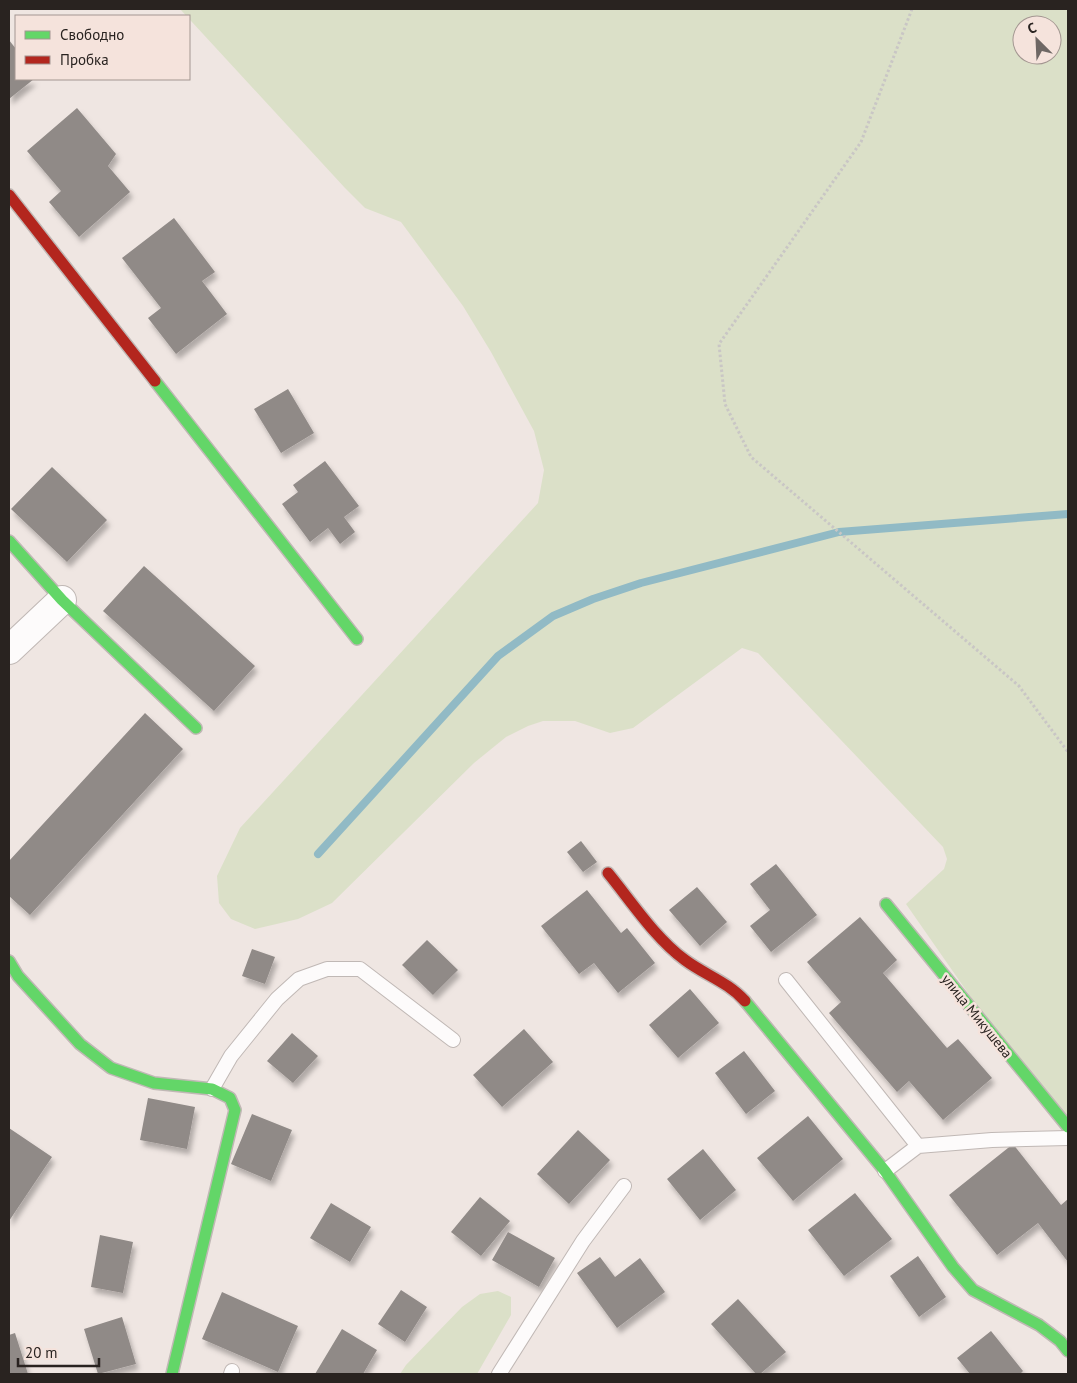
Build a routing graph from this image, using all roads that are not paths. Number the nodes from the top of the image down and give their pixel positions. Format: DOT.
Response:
graph roads {
  1 [pos="9,195"];
  2 [pos="9,541"];
  3 [pos="62,600"];
  4 [pos="357,639"];
  5 [pos="9,650"];
  6 [pos="196,728"];
  7 [pos="608,873"];
  8 [pos="886,904"];
  9 [pos="9,961"];
  10 [pos="786,980"];
  11 [pos="453,1040"];
  12 [pos="212,1089"];
  13 [pos="1068,1127"];
  14 [pos="1068,1138"];
  15 [pos="918,1146"];
  16 [pos="885,1171"];
  17 [pos="624,1186"];
  18 [pos="1068,1352"];
  19 [pos="172,1374"];
  20 [pos="499,1374"];
  1 -- 4 [label="street"];
  2 -- 3 [label="street"];
  3 -- 5 [label="street"];
  3 -- 6 [label="street"];
  7 -- 16 [label="street"];
  8 -- 13 [label="street, улица Микушева"];
  9 -- 12 [label="street"];
  10 -- 15 [label="lane"];
  11 -- 12 [label="lane"];
  12 -- 19 [label="street"];
  14 -- 15 [label="lane"];
  15 -- 16 [label="lane"];
  16 -- 18 [label="street"];
  17 -- 20 [label="lane"];
}
